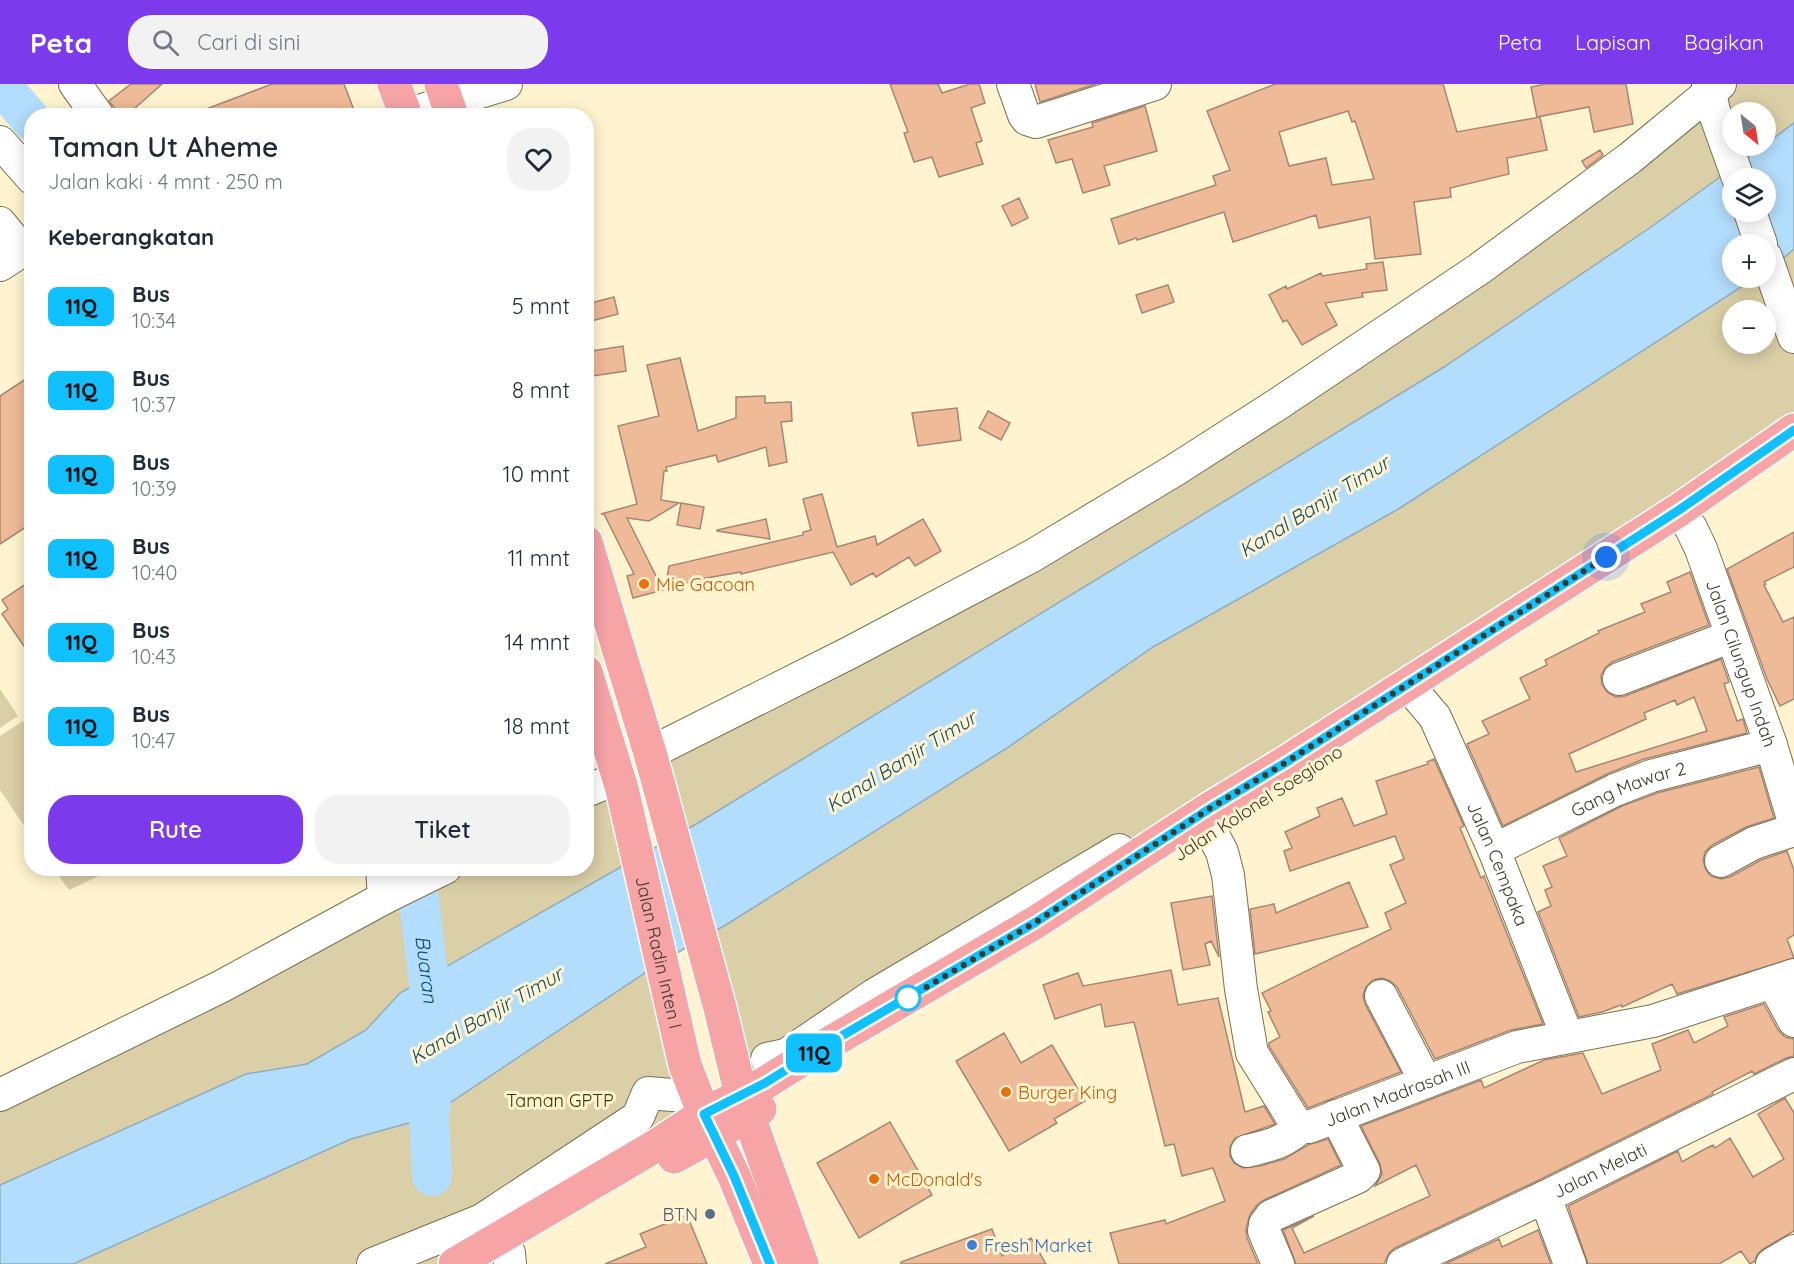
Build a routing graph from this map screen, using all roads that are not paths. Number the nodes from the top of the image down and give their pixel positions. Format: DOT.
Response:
graph roads {
  1 [pos="75,84"];
  2 [pos="394,84"];
  3 [pos="506,84"];
  4 [pos="1013,84"];
  5 [pos="1155,84"];
  6 [pos="1713,93"];
  7 [pos="447,100"];
  8 [pos="92,108"];
  9 [pos="403,108"];
  10 [pos="425,108"];
  11 [pos="0,142"];
  12 [pos="1735,168"];
  13 [pos="24,169"];
  14 [pos="0,223"];
  15 [pos="18,253"];
  16 [pos="1776,286"];
  17 [pos="1794,338"];
  18 [pos="1794,412"];
  19 [pos="1794,430"];
  20 [pos="1794,457"];
  21 [pos="1685,519"];
  22 [pos="594,568"];
  23 [pos="1732,636"];
  24 [pos="1619,679"];
  25 [pos="1418,697"];
  26 [pos="594,698"];
  27 [pos="1771,745"];
  28 [pos="654,766"];
  29 [pos="620,783"];
  30 [pos="594,789"];
  31 [pos="1794,822"];
  32 [pos="1794,830"];
  33 [pos="1212,833"];
  34 [pos="1494,850"];
  35 [pos="1721,861"];
  36 [pos="419,876"];
  37 [pos="390,885"];
  38 [pos="1784,979"];
  39 [pos="1381,996"];
  40 [pos="1794,1021"];
  41 [pos="1567,1036"];
  42 [pos="733,1060"];
  43 [pos="778,1064"];
  44 [pos="1794,1074"];
  45 [pos="1426,1082"];
  46 [pos="0,1095"];
  47 [pos="745,1105"];
  48 [pos="698,1106"];
  49 [pos="1336,1116"];
  50 [pos="1302,1126"];
  51 [pos="1247,1151"];
  52 [pos="1545,1197"];
  53 [pos="495,1250"];
  54 [pos="1794,1251"];
  55 [pos="374,1263"];
  56 [pos="455,1264"];
  57 [pos="770,1264"];
  58 [pos="802,1264"];
  59 [pos="1278,1264"];
  60 [pos="1403,1264"];
  61 [pos="1570,1264"];
  62 [pos="1772,1264"];
  1 -- 8 [label="street"];
  2 -- 9 [label="main road"];
  3 -- 7 [label="street"];
  4 -- 5 [label="street"];
  6 -- 12 [label="street"];
  6 -- 28 [label="street"];
  7 -- 10 [label="street"];
  11 -- 13 [label="street"];
  14 -- 15 [label="street"];
  16 -- 17 [label="street"];
  18 -- 43 [label="street"];
  19 -- 21 [label="main road, Jalan Kolonel Soegiono"];
  20 -- 21 [label="main road, Jalan Kolonel Soegiono"];
  21 -- 23 [label="street, Jalan Cilungup Indah"];
  21 -- 25 [label="main road, Jalan Kolonel Soegiono"];
  21 -- 43 [label="main road, Jalan Kolonel Soegiono"];
  22 -- 28 [label="main road"];
  23 -- 24 [label="street"];
  23 -- 27 [label="street, Jalan Cilungup Indah"];
  25 -- 33 [label="main road, Jalan Kolonel Soegiono"];
  25 -- 34 [label="street, Jalan Cempaka"];
  26 -- 29 [label="main road, Jalan Radin Inten I"];
  27 -- 31 [label="street, Jalan Cilungup Indah"];
  27 -- 34 [label="street, Gang Mawar 2"];
  28 -- 42 [label="main road"];
  29 -- 30 [label="street"];
  29 -- 48 [label="main road, Jalan Radin Inten I"];
  32 -- 35 [label="street"];
  33 -- 47 [label="main road, Jalan Kolonel Soegiono"];
  33 -- 50 [label="street, Jalan Madrasah III"];
  34 -- 41 [label="street, Jalan Cempaka"];
  36 -- 37 [label="street"];
  37 -- 46 [label="street"];
  38 -- 40 [label="street"];
  38 -- 41 [label="street, Jalan Madrasah III"];
  39 -- 45 [label="street"];
  41 -- 45 [label="street, Jalan Madrasah III"];
  42 -- 43 [label="main road"];
  42 -- 47 [label="main road"];
  43 -- 47 [label="main road, Jalan Kolonel Soegiono"];
  44 -- 52 [label="street, Jalan Melati"];
  45 -- 49 [label="street, Jalan Madrasah III"];
  47 -- 48 [label="main road, Jalan Kolonel Soegiono"];
  47 -- 58 [label="main road"];
  48 -- 53 [label="main road"];
  48 -- 53 [label="main road"];
  48 -- 53 [label="street"];
  48 -- 57 [label="main road, Jalan Radin Inten I"];
  49 -- 50 [label="street, Jalan Madrasah III"];
  49 -- 59 [label="street"];
  50 -- 51 [label="street"];
  52 -- 60 [label="street, Jalan Melati"];
  52 -- 61 [label="street"];
  53 -- 55 [label="street"];
  53 -- 56 [label="main road"];
  54 -- 62 [label="street"];
}
